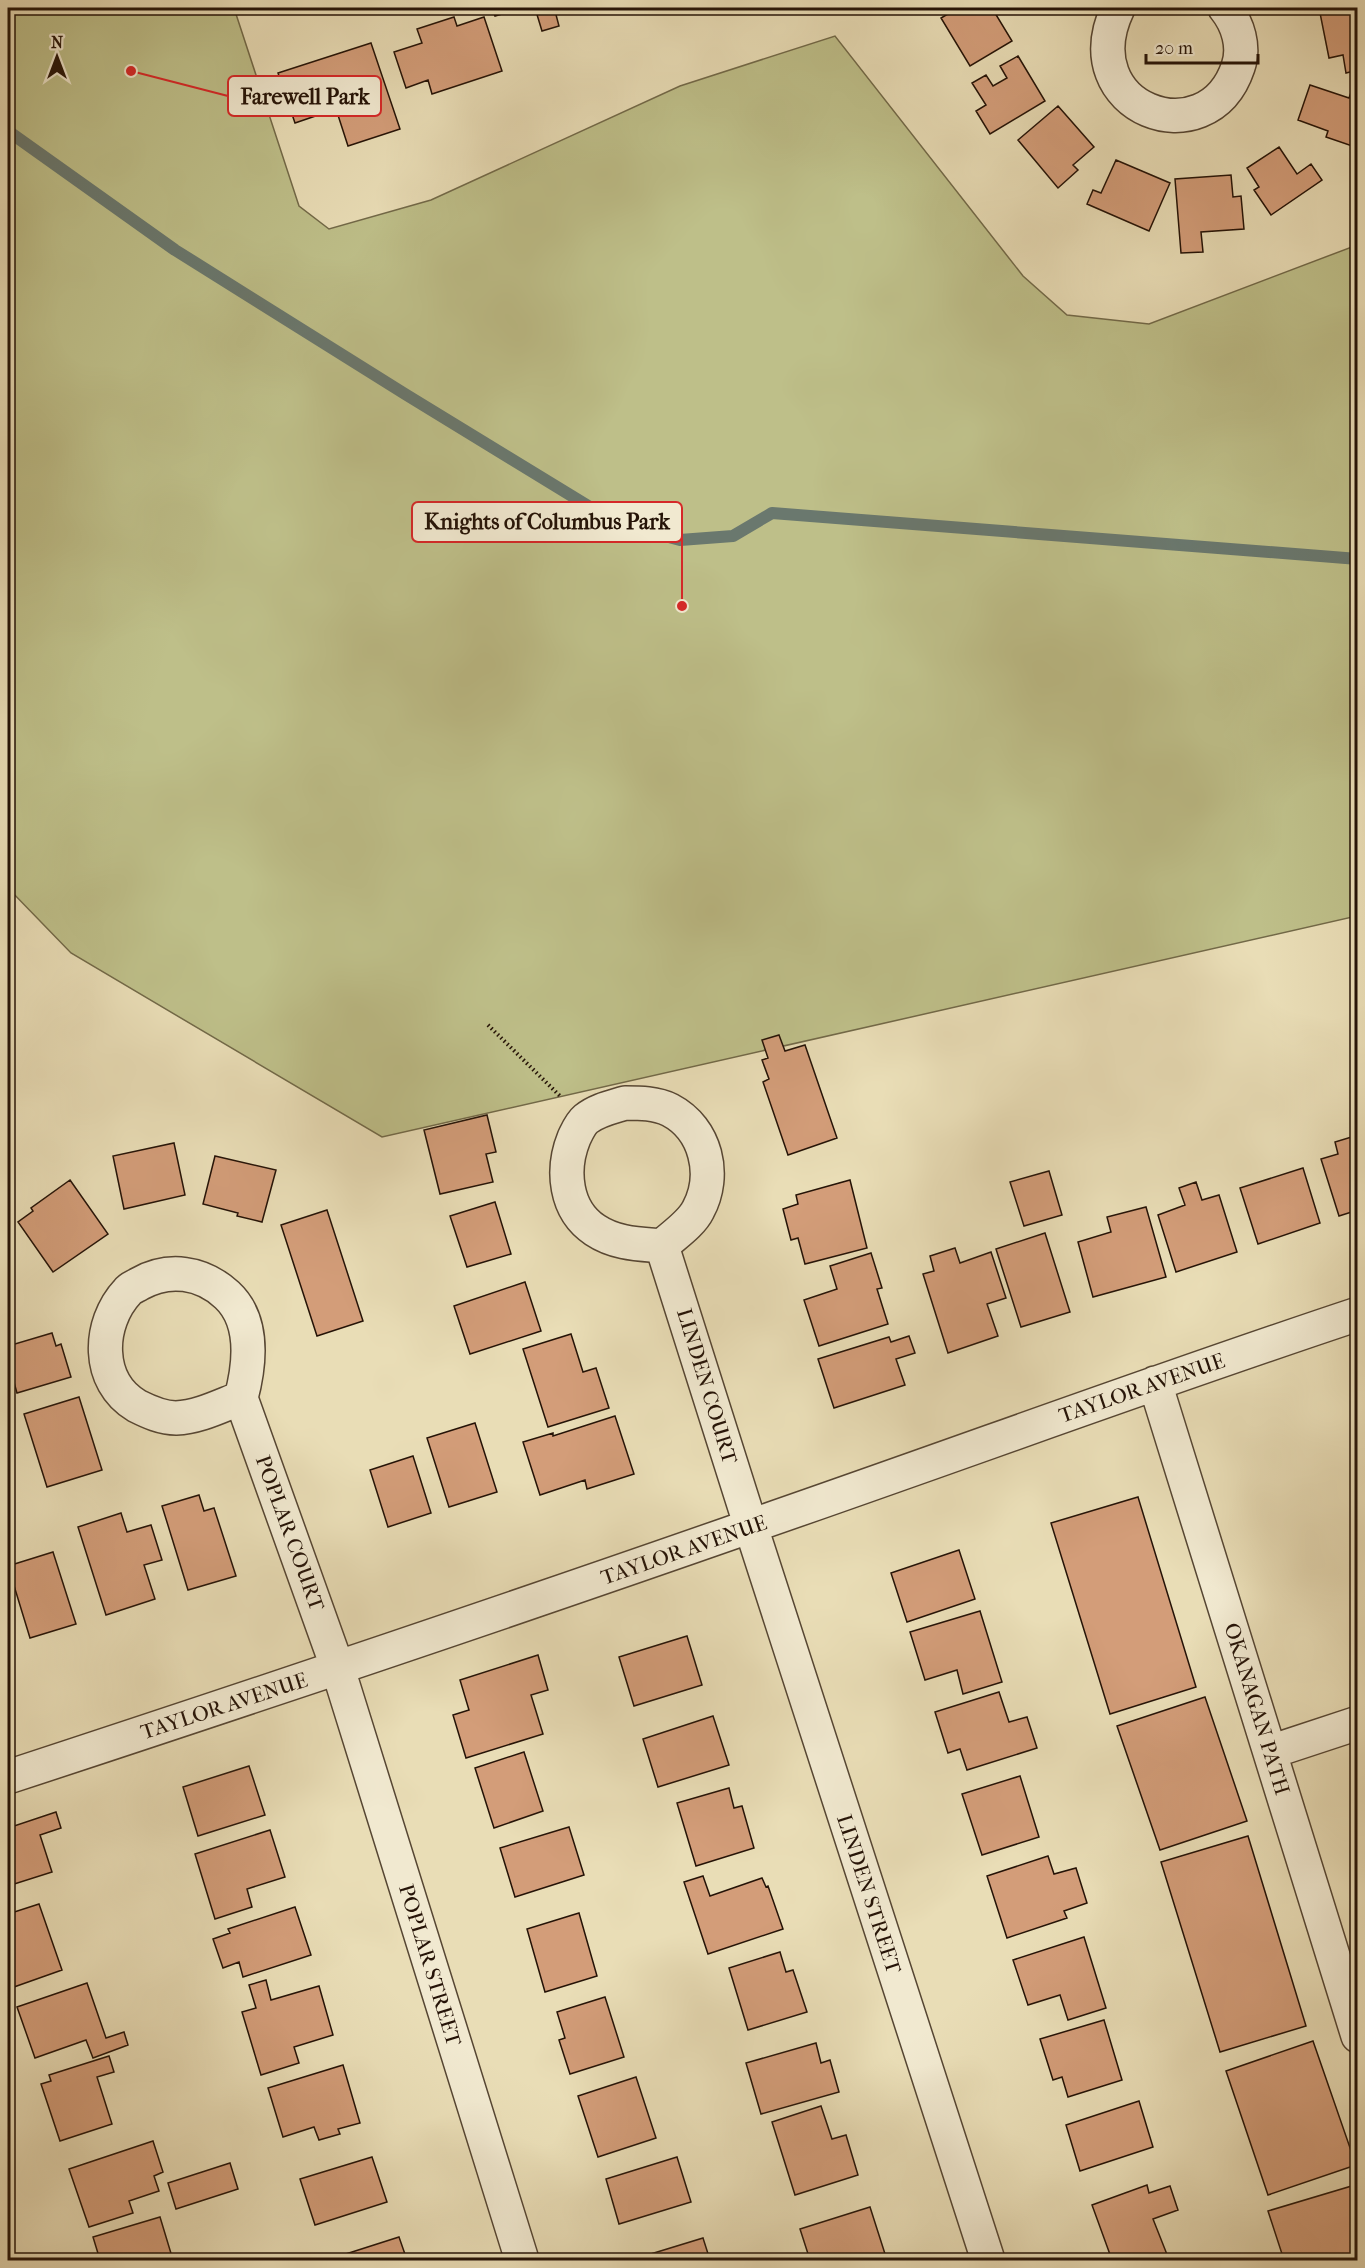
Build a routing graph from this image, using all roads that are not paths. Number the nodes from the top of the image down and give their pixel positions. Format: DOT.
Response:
graph roads {
  1 [pos="1118,8"];
  2 [pos="1225,8"];
  3 [pos="663,1245"];
  4 [pos="1358,1314"];
  5 [pos="1155,1383"];
  6 [pos="241,1398"];
  7 [pos="751,1527"];
  8 [pos="338,1669"];
  9 [pos="1358,1723"];
  10 [pos="1270,1752"];
  11 [pos="8,1777"];
  12 [pos="1358,2036"];
  13 [pos="522,2260"];
  14 [pos="988,2260"];
  1 -- 2 [label="street"];
  3 -- 3 [label="street"];
  3 -- 7 [label="street, LINDEN COURT"];
  4 -- 5 [label="street, TAYLOR AVENUE"];
  5 -- 7 [label="street, TAYLOR AVENUE"];
  5 -- 10 [label="street, OKANAGAN PATH"];
  6 -- 6 [label="street"];
  6 -- 8 [label="street, POPLAR COURT"];
  7 -- 8 [label="street, TAYLOR AVENUE"];
  7 -- 14 [label="street, LINDEN STREET"];
  8 -- 11 [label="street, TAYLOR AVENUE"];
  8 -- 13 [label="street, POPLAR STREET"];
  9 -- 10 [label="street"];
  10 -- 12 [label="street, OKANAGAN PATH"];
}
